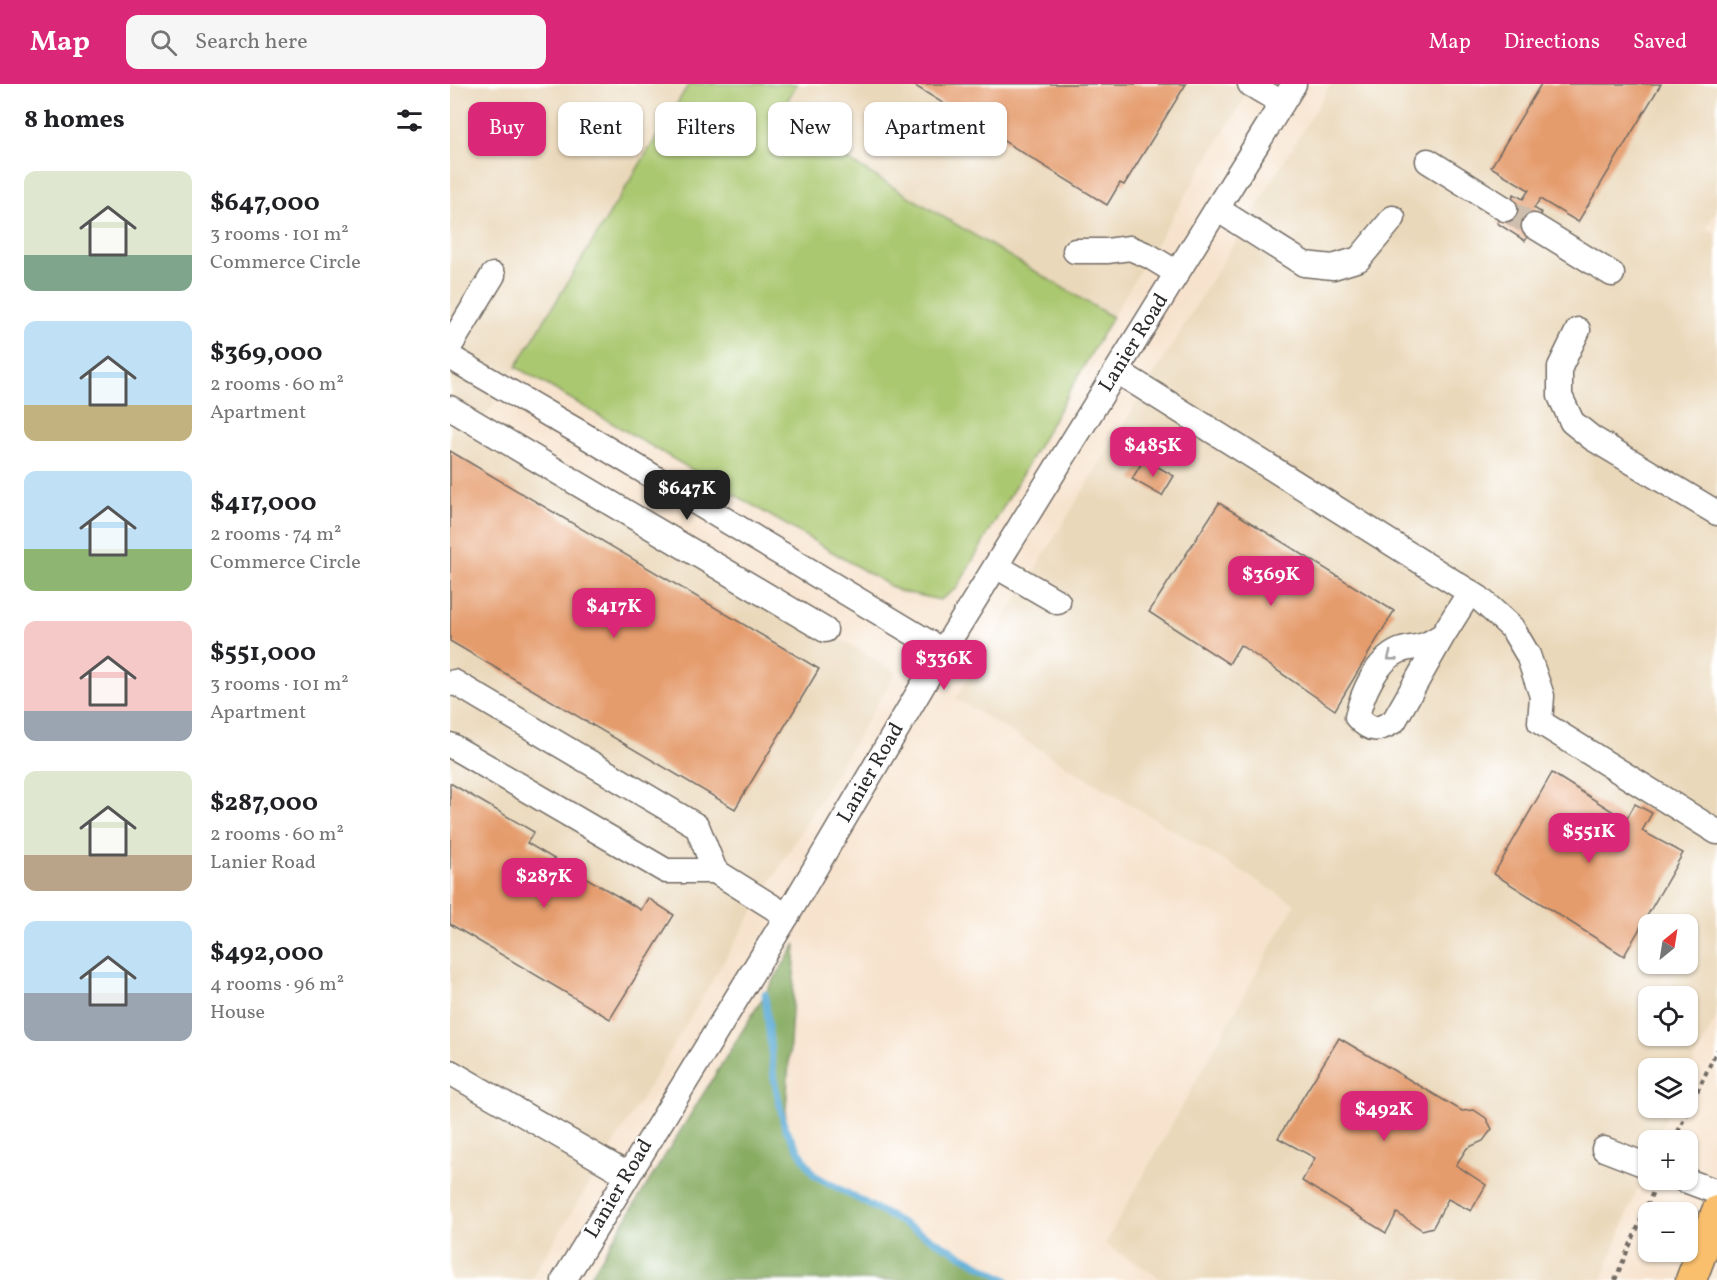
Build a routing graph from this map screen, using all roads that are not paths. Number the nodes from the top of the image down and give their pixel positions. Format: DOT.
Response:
graph roads {
  1 [pos="1250,84"];
  2 [pos="1288,93"];
  3 [pos="1428,161"];
  4 [pos="1506,208"];
  5 [pos="1216,209"];
  6 [pos="1393,218"];
  7 [pos="1534,226"];
  8 [pos="1075,251"];
  9 [pos="1177,273"];
  10 [pos="1612,274"];
  11 [pos="493,275"];
  12 [pos="1578,330"];
  13 [pos="450,346"];
  14 [pos="450,357"];
  15 [pos="1117,371"];
  16 [pos="450,408"];
  17 [pos="1717,513"];
  18 [pos="996,566"];
  19 [pos="1470,592"];
  20 [pos="1058,602"];
  21 [pos="825,630"];
  22 [pos="1443,634"];
  23 [pos="943,651"];
  24 [pos="450,684"];
  25 [pos="450,745"];
  26 [pos="1717,832"];
  27 [pos="715,871"];
  28 [pos="787,916"];
  29 [pos="450,1071"];
  30 [pos="1604,1149"];
  31 [pos="1638,1162"];
  32 [pos="628,1175"];
  33 [pos="1698,1185"];
  34 [pos="1717,1192"];
  35 [pos="1717,1211"];
  36 [pos="564,1280"];
  37 [pos="1691,1280"];
  1 -- 2 [label="street"];
  2 -- 5 [label="street, Lanier Road"];
  3 -- 4 [label="street"];
  5 -- 6 [label="street"];
  5 -- 9 [label="street, Lanier Road"];
  7 -- 10 [label="street"];
  8 -- 9 [label="street"];
  9 -- 15 [label="street, Lanier Road"];
  11 -- 13 [label="street"];
  12 -- 17 [label="street"];
  14 -- 23 [label="street"];
  15 -- 18 [label="street, Lanier Road"];
  15 -- 19 [label="street"];
  16 -- 21 [label="street"];
  18 -- 20 [label="street"];
  18 -- 23 [label="street, Lanier Road"];
  19 -- 22 [label="street"];
  19 -- 26 [label="street"];
  23 -- 28 [label="street, Lanier Road"];
  24 -- 27 [label="street"];
  25 -- 27 [label="street"];
  27 -- 28 [label="street"];
  28 -- 32 [label="street, Lanier Road"];
  29 -- 32 [label="street"];
  30 -- 31 [label="street"];
  32 -- 36 [label="street, Lanier Road"];
  33 -- 34 [label="street"];
  35 -- 37 [label="main road"];
}
